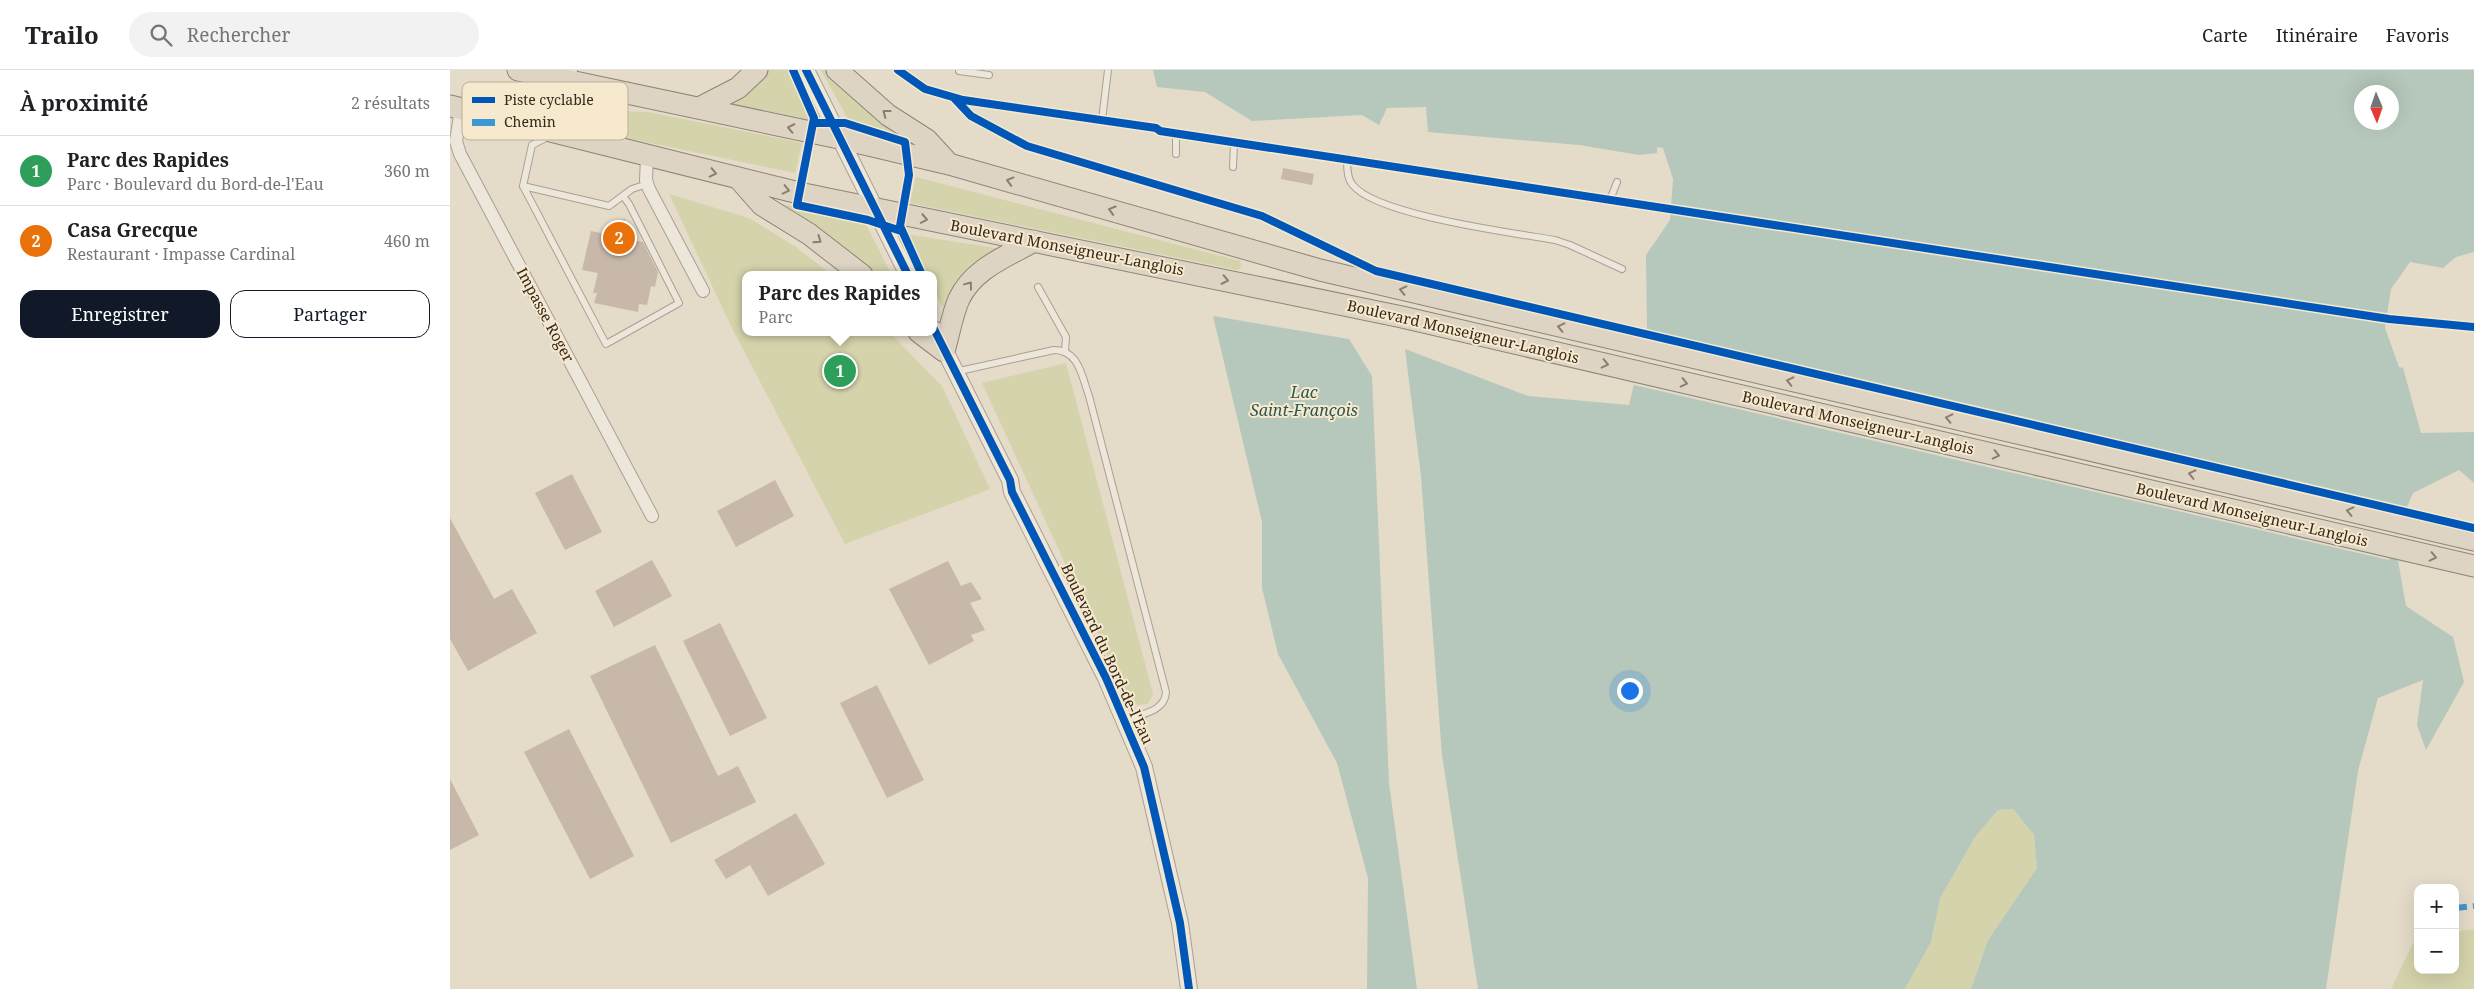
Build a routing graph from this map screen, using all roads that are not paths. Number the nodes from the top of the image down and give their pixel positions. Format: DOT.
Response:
graph roads {
  1 [pos="518,70"];
  2 [pos="757,70"];
  3 [pos="806,70"];
  4 [pos="837,70"];
  5 [pos="898,70"];
  6 [pos="1108,70"];
  7 [pos="959,71"];
  8 [pos="570,75"];
  9 [pos="989,75"];
  10 [pos="598,82"];
  11 [pos="628,90"];
  12 [pos="455,108"];
  13 [pos="700,108"];
  14 [pos="1102,120"];
  15 [pos="1176,133"];
  16 [pos="839,138"];
  17 [pos="541,140"];
  18 [pos="584,140"];
  19 [pos="1234,142"];
  20 [pos="1176,154"];
  21 [pos="647,157"];
  22 [pos="1347,158"];
  23 [pos="949,164"];
  24 [pos="1233,167"];
  25 [pos="738,179"];
  26 [pos="1616,182"];
  27 [pos="647,184"];
  28 [pos="523,186"];
  29 [pos="623,196"];
  30 [pos="1610,200"];
  31 [pos="876,210"];
  32 [pos="1034,241"];
  33 [pos="1622,269"];
  34 [pos="857,271"];
  35 [pos="906,271"];
  36 [pos="1038,287"];
  37 [pos="704,291"];
  38 [pos="2474,327"];
  39 [pos="924,336"];
  40 [pos="937,336"];
  41 [pos="944,351"];
  42 [pos="1065,352"];
  43 [pos="955,372"];
  44 [pos="652,516"];
  45 [pos="2474,540"];
  46 [pos="2474,566"];
  47 [pos="1126,720"];
  48 [pos="1189,989"];
  1 -- 8 [label="highway, Boulevard Monseigneur-Langlois"];
  2 -- 13 [label="highway"];
  3 -- 16 [label="street"];
  23 -- 4 [label="highway, one-way"];
  5 -- 14 [label="lane"];
  6 -- 14 [label="lane"];
  7 -- 9 [label="lane"];
  8 -- 10 [label="highway, Boulevard Monseigneur-Langlois"];
  11 -- 13 [label="highway, Boulevard Monseigneur-Langlois"];
  12 -- 44 [label="street, Impasse Roger"];
  16 -- 13 [label="highway, Boulevard Monseigneur-Langlois, one-way"];
  14 -- 15 [label="lane"];
  15 -- 19 [label="lane"];
  15 -- 20 [label="lane"];
  16 -- 23 [label="highway, Boulevard Monseigneur-Langlois"];
  16 -- 31 [label="street"];
  17 -- 28 [label="lane"];
  18 -- 21 [label="highway, Boulevard Monseigneur-Langlois"];
  19 -- 22 [label="lane"];
  19 -- 24 [label="lane"];
  21 -- 25 [label="highway, Boulevard Monseigneur-Langlois, one-way"];
  21 -- 27 [label="street"];
  22 -- 30 [label="lane"];
  22 -- 33 [label="lane"];
  45 -- 23 [label="highway, Boulevard Monseigneur-Langlois, one-way"];
  25 -- 31 [label="highway, Boulevard Monseigneur-Langlois, one-way"];
  25 -- 34 [label="highway, one-way"];
  26 -- 30 [label="lane"];
  27 -- 29 [label="lane"];
  27 -- 37 [label="street"];
  28 -- 29 [label="lane"];
  28 -- 29 [label="lane"];
  30 -- 38 [label="lane"];
  31 -- 32 [label="highway, Boulevard Monseigneur-Langlois, one-way"];
  31 -- 35 [label="street"];
  41 -- 32 [label="highway, one-way"];
  32 -- 46 [label="highway, Boulevard Monseigneur-Langlois, one-way"];
  36 -- 42 [label="lane"];
  39 -- 41 [label="highway"];
  40 -- 41 [label="street, Boulevard du Bord-de-l'Eau"];
  41 -- 43 [label="street, Boulevard du Bord-de-l'Eau"];
  42 -- 43 [label="lane"];
  42 -- 47 [label="lane, Boulevard du Bord-de-l'Eau"];
  43 -- 47 [label="street, Boulevard du Bord-de-l'Eau"];
  47 -- 48 [label="street, Boulevard du Bord-de-l'Eau"];
}
